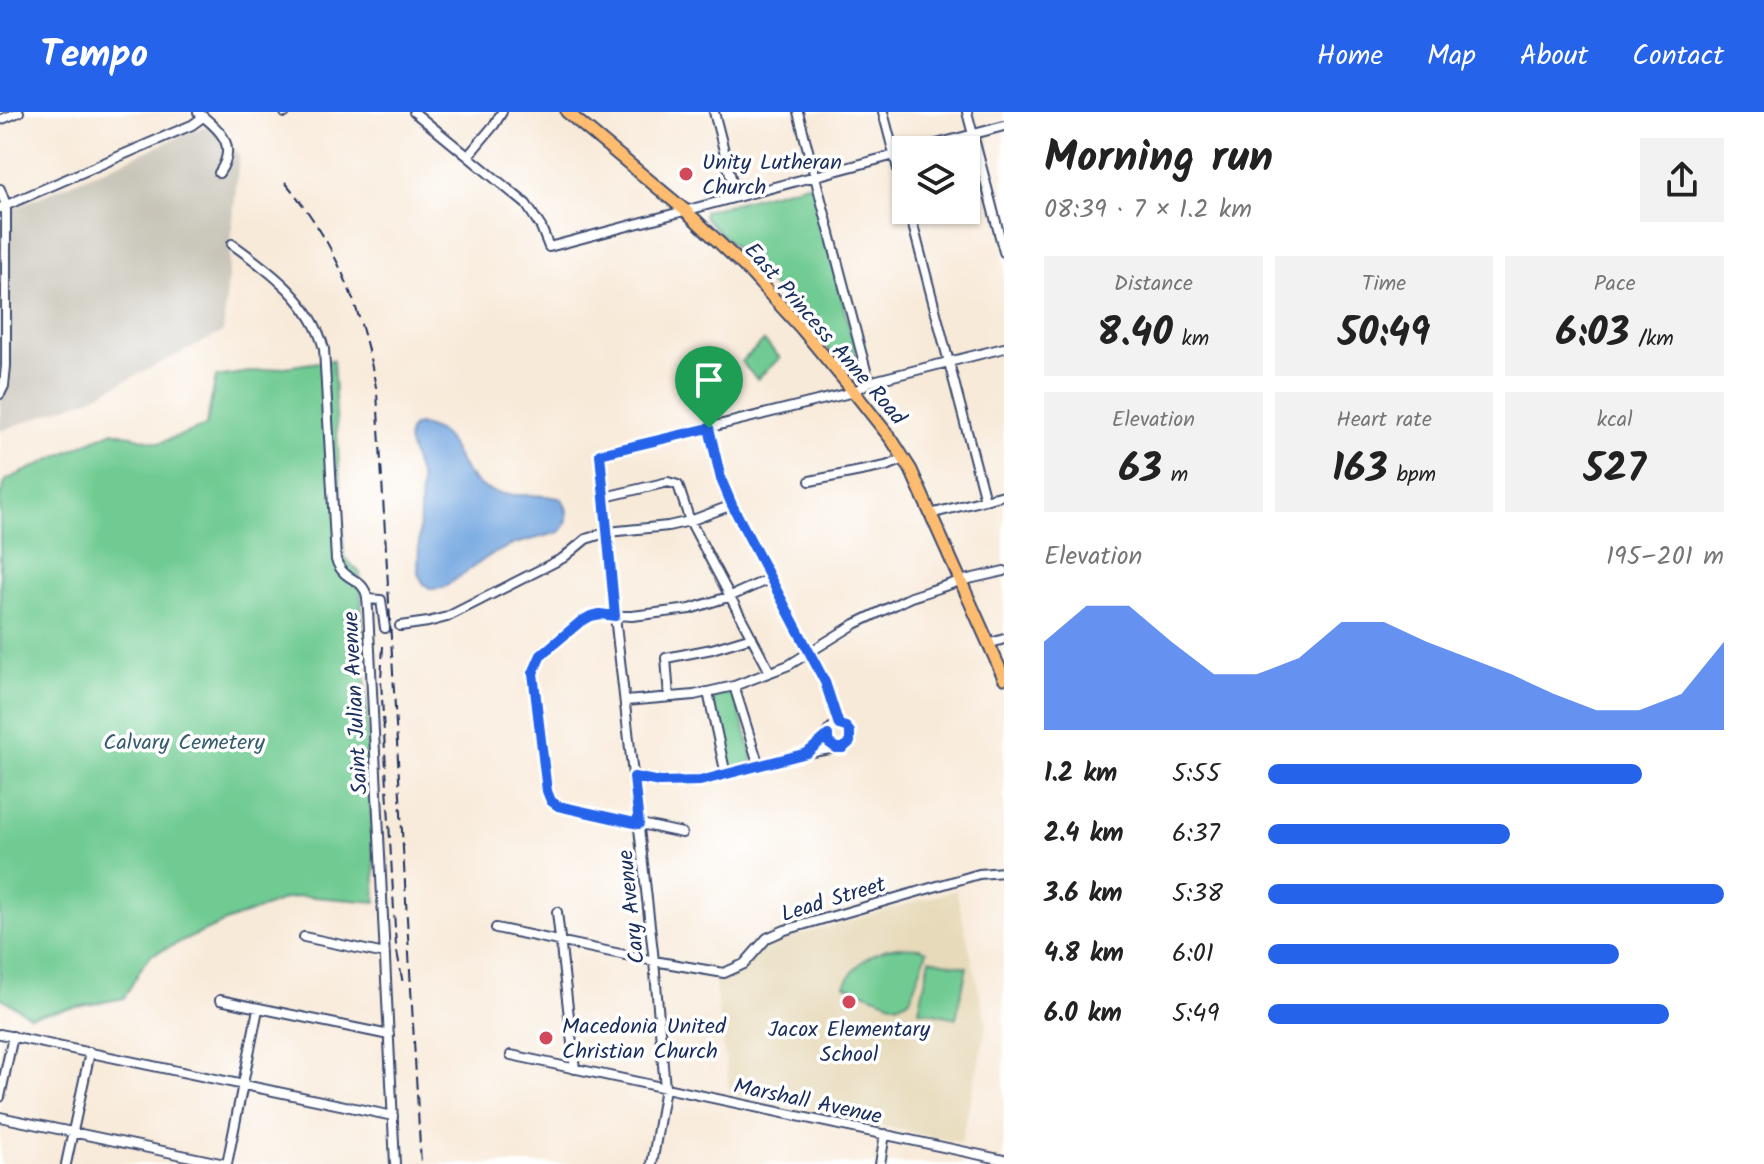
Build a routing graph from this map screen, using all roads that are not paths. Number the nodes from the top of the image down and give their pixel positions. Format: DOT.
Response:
graph roads {
  1 [pos="19,112"];
  2 [pos="414,112"];
  3 [pos="502,112"];
  4 [pos="567,112"];
  5 [pos="714,112"];
  6 [pos="798,112"];
  7 [pos="883,112"];
  8 [pos="967,112"];
  9 [pos="201,114"];
  10 [pos="0,120"];
  11 [pos="1004,126"];
  12 [pos="973,134"];
  13 [pos="966,136"];
  14 [pos="892,147"];
  15 [pos="468,156"];
  16 [pos="892,156"];
  17 [pos="219,173"];
  18 [pos="815,175"];
  19 [pos="0,189"];
  20 [pos="736,197"];
  21 [pos="3,206"];
  22 [pos="687,212"];
  23 [pos="913,224"];
  24 [pos="232,244"];
  25 [pos="1004,252"];
  26 [pos="1004,348"];
  27 [pos="949,363"];
  28 [pos="869,382"];
  29 [pos="854,392"];
  30 [pos="0,394"];
  31 [pos="709,428"];
  32 [pos="905,459"];
  33 [pos="810,481"];
  34 [pos="1004,495"];
  35 [pos="605,497"];
  36 [pos="985,500"];
  37 [pos="732,505"];
  38 [pos="930,514"];
  39 [pos="690,521"];
  40 [pos="608,532"];
  41 [pos="1004,571"];
  42 [pos="769,579"];
  43 [pos="960,581"];
  44 [pos="731,596"];
  45 [pos="367,599"];
  46 [pos="615,616"];
  47 [pos="400,626"];
  48 [pos="385,628"];
  49 [pos="752,637"];
  50 [pos="1004,639"];
  51 [pos="988,644"];
  52 [pos="809,653"];
  53 [pos="770,672"];
  54 [pos="1004,678"];
  55 [pos="734,686"];
  56 [pos="708,692"];
  57 [pos="669,697"];
  58 [pos="626,701"];
  59 [pos="839,725"];
  60 [pos="828,735"];
  61 [pos="836,748"];
  62 [pos="807,753"];
  63 [pos="759,766"];
  64 [pos="726,775"];
  65 [pos="634,777"];
  66 [pos="639,824"];
  67 [pos="682,833"];
  68 [pos="1004,872"];
  69 [pos="557,912"];
  70 [pos="496,928"];
  71 [pos="304,937"];
  72 [pos="561,941"];
  73 [pos="385,954"];
  74 [pos="654,961"];
  75 [pos="220,1000"];
  76 [pos="258,1009"];
  77 [pos="0,1034"];
  78 [pos="389,1035"];
  79 [pos="13,1036"];
  80 [pos="90,1052"];
  81 [pos="511,1055"];
  82 [pos="575,1069"];
  83 [pos="243,1084"];
  84 [pos="665,1088"];
  85 [pos="0,1097"];
  86 [pos="393,1116"];
  87 [pos="0,1117"];
  88 [pos="73,1133"];
  89 [pos="885,1134"];
  90 [pos="1004,1160"];
  91 [pos="66,1164"];
  92 [pos="226,1164"];
  93 [pos="395,1164"];
  94 [pos="652,1164"];
  95 [pos="880,1164"];
  1 -- 10 [label="street"];
  2 -- 15 [label="street"];
  3 -- 15 [label="street"];
  4 -- 22 [label="main road, East Princess Anne Road"];
  5 -- 20 [label="street"];
  6 -- 18 [label="street"];
  7 -- 14 [label="street"];
  8 -- 12 [label="street"];
  9 -- 17 [label="street"];
  9 -- 21 [label="street"];
  11 -- 12 [label="street"];
  12 -- 13 [label="street"];
  12 -- 25 [label="street"];
  15 -- 22 [label="street"];
  16 -- 18 [label="street"];
  18 -- 20 [label="street"];
  18 -- 28 [label="street"];
  19 -- 21 [label="street"];
  20 -- 22 [label="street"];
  21 -- 30 [label="street"];
  22 -- 29 [label="main road, East Princess Anne Road"];
  23 -- 27 [label="street"];
  24 -- 45 [label="street, Saint Julian Avenue"];
  26 -- 27 [label="street"];
  27 -- 28 [label="street"];
  27 -- 36 [label="street"];
  28 -- 29 [label="street"];
  29 -- 31 [label="street"];
  29 -- 32 [label="main road, East Princess Anne Road"];
  31 -- 35 [label="street, Cary Avenue"];
  31 -- 37 [label="street"];
  32 -- 33 [label="street"];
  32 -- 38 [label="main road, East Princess Anne Road"];
  34 -- 36 [label="street"];
  35 -- 39 [label="street"];
  35 -- 40 [label="street, Cary Avenue"];
  36 -- 38 [label="street"];
  37 -- 39 [label="street"];
  37 -- 42 [label="street"];
  38 -- 43 [label="main road, East Princess Anne Road"];
  39 -- 40 [label="street"];
  39 -- 44 [label="street"];
  40 -- 46 [label="street, Cary Avenue"];
  40 -- 47 [label="street"];
  41 -- 43 [label="street"];
  42 -- 44 [label="street"];
  42 -- 52 [label="street"];
  43 -- 51 [label="main road, East Princess Anne Road"];
  43 -- 52 [label="street"];
  44 -- 46 [label="street"];
  44 -- 49 [label="street"];
  45 -- 48 [label="street"];
  45 -- 73 [label="street, Saint Julian Avenue"];
  46 -- 58 [label="street, Cary Avenue"];
  46 -- 66 [label="street"];
  49 -- 53 [label="street"];
  49 -- 57 [label="street"];
  50 -- 51 [label="street"];
  51 -- 54 [label="main road, East Princess Anne Road"];
  52 -- 53 [label="street"];
  52 -- 59 [label="street"];
  53 -- 55 [label="street"];
  55 -- 56 [label="street"];
  55 -- 63 [label="street"];
  56 -- 57 [label="street"];
  56 -- 64 [label="street"];
  57 -- 58 [label="street"];
  58 -- 65 [label="street, Cary Avenue"];
  59 -- 60 [label="street"];
  59 -- 61 [label="street"];
  60 -- 61 [label="street"];
  60 -- 62 [label="street"];
  61 -- 62 [label="street"];
  62 -- 63 [label="street"];
  63 -- 64 [label="street"];
  64 -- 65 [label="street"];
  65 -- 66 [label="street, Cary Avenue"];
  66 -- 67 [label="street"];
  66 -- 74 [label="street, Cary Avenue"];
  68 -- 74 [label="street, Lead Street"];
  69 -- 72 [label="street"];
  70 -- 72 [label="street, Lead Street"];
  71 -- 73 [label="street"];
  72 -- 74 [label="street, Lead Street"];
  72 -- 82 [label="street"];
  73 -- 78 [label="street, Saint Julian Avenue"];
  74 -- 84 [label="street, Cary Avenue"];
  75 -- 76 [label="street"];
  76 -- 78 [label="street"];
  76 -- 83 [label="street"];
  77 -- 79 [label="street"];
  78 -- 86 [label="street, Saint Julian Avenue"];
  79 -- 80 [label="street"];
  79 -- 85 [label="street"];
  80 -- 83 [label="street"];
  80 -- 88 [label="street"];
  81 -- 82 [label="street, Marshall Avenue"];
  82 -- 84 [label="street, Marshall Avenue"];
  83 -- 86 [label="street"];
  83 -- 92 [label="street"];
  84 -- 89 [label="street, Marshall Avenue"];
  84 -- 94 [label="street, Cary Avenue"];
  86 -- 93 [label="street, Saint Julian Avenue"];
  87 -- 88 [label="street"];
  88 -- 91 [label="street"];
  88 -- 92 [label="street"];
  89 -- 90 [label="street, Marshall Avenue"];
  89 -- 95 [label="street"];
}
